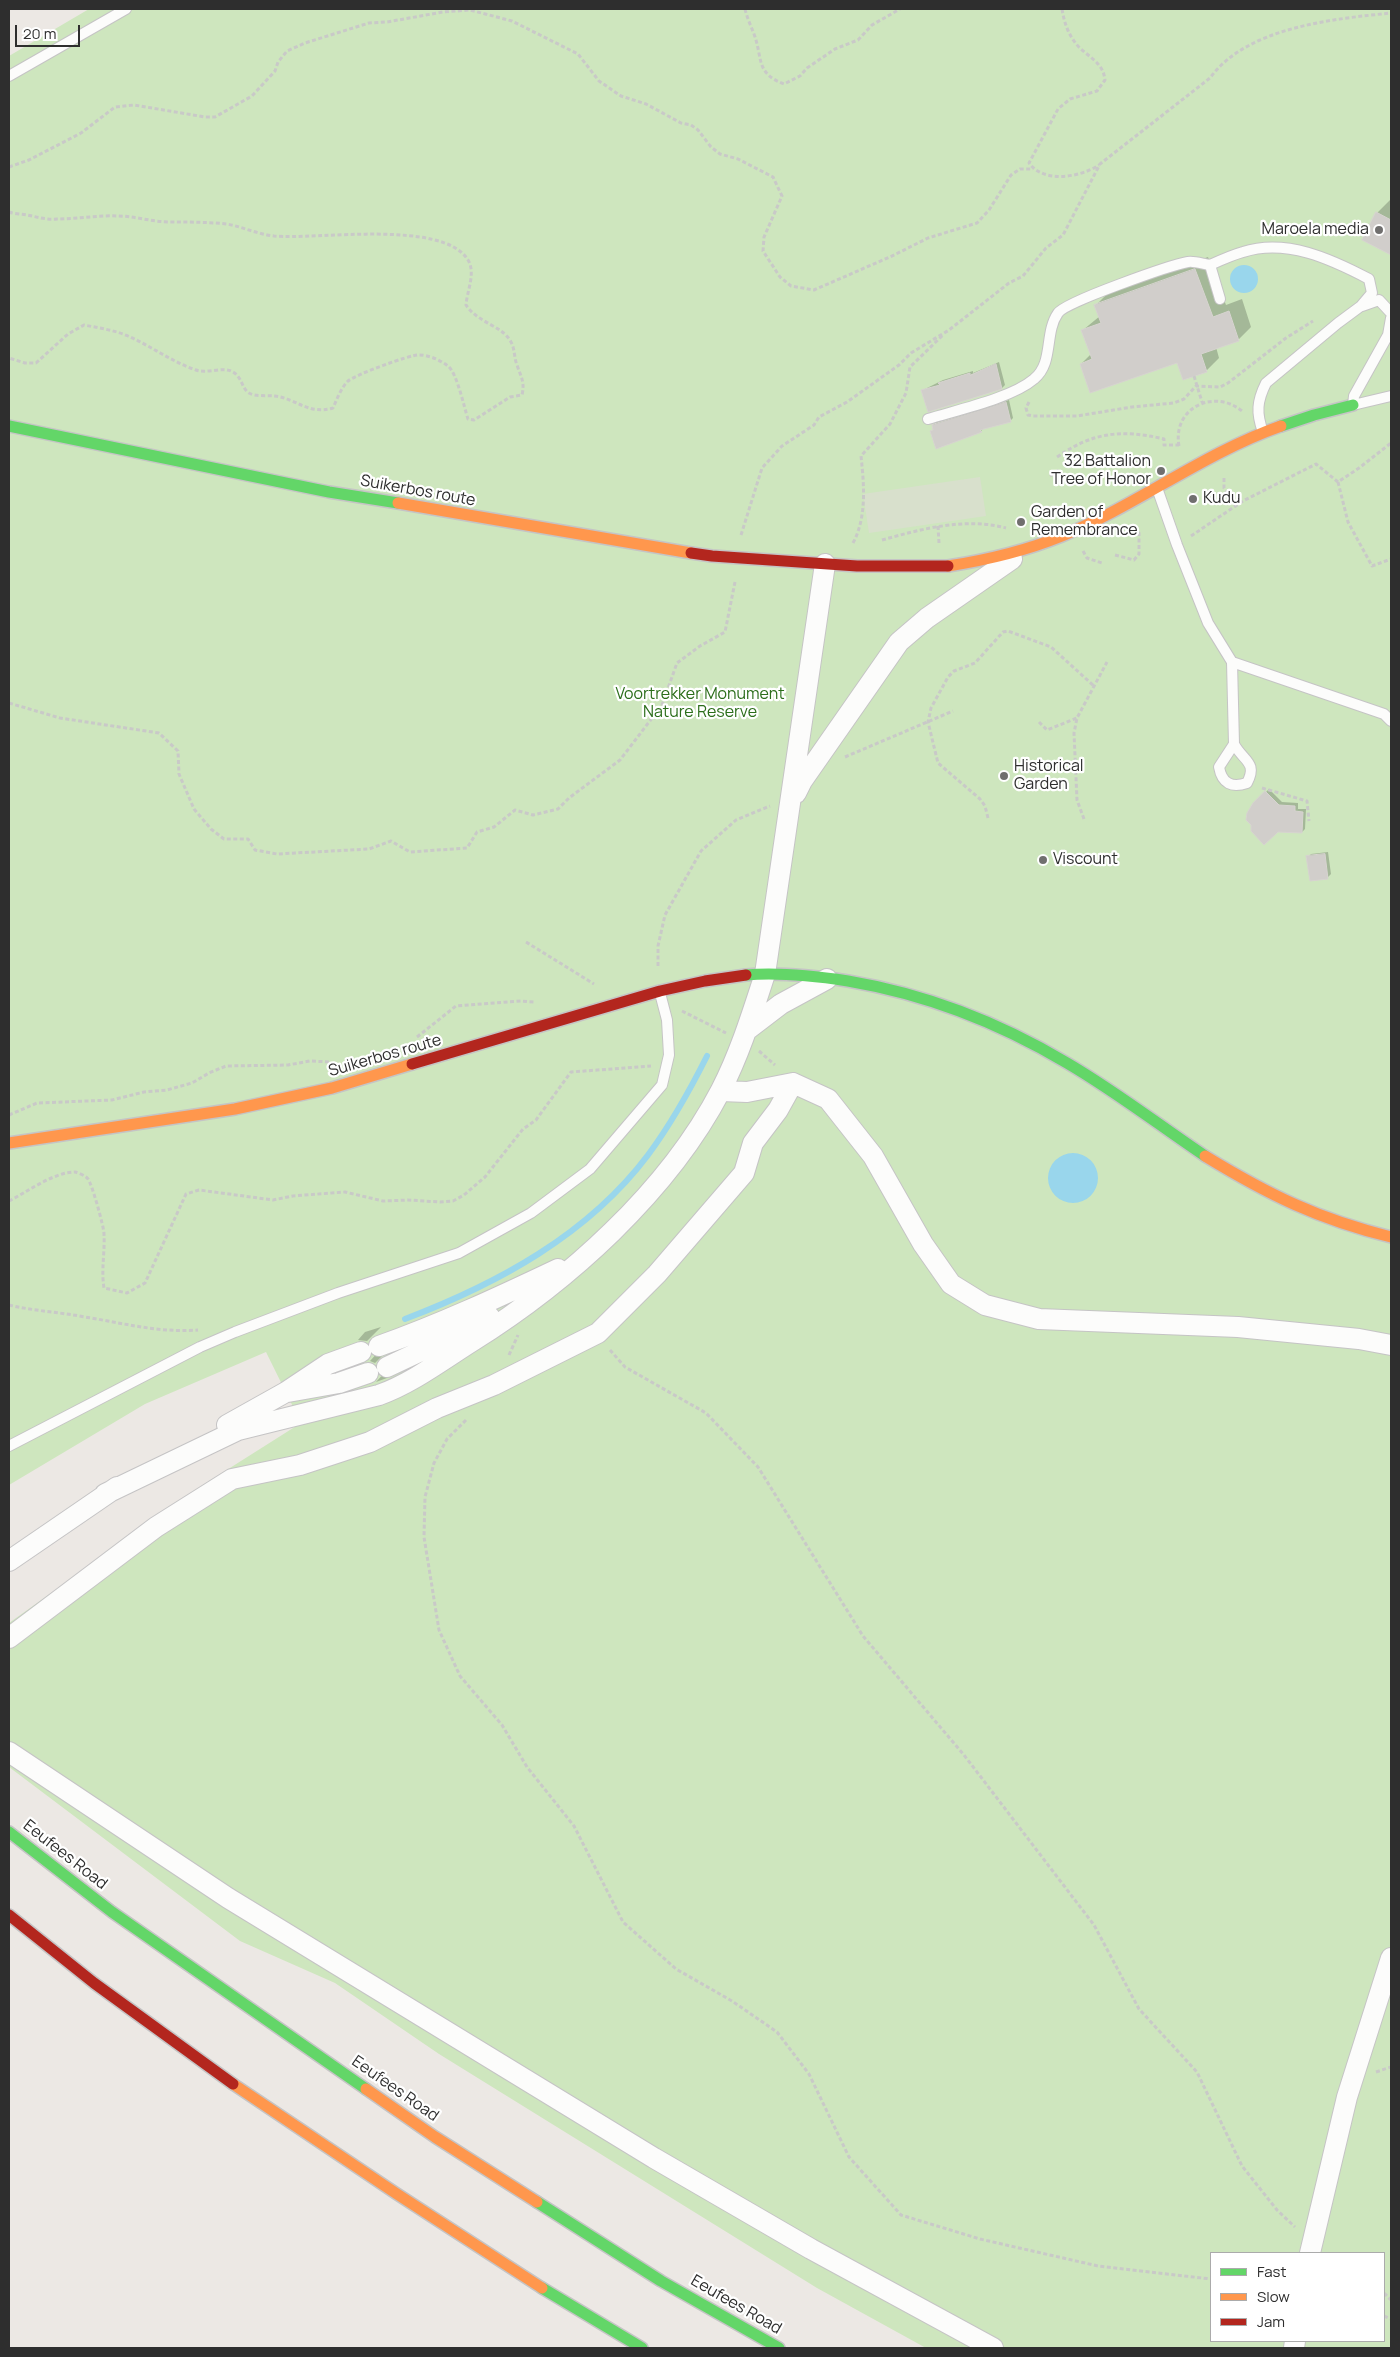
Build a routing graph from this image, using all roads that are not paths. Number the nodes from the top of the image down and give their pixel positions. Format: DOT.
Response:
graph roads {
  1 [pos="126,9"];
  2 [pos="9,76"];
  3 [pos="1210,265"];
  4 [pos="1220,299"];
  5 [pos="1361,306"];
  6 [pos="1391,313"];
  7 [pos="1391,318"];
  8 [pos="1391,396"];
  9 [pos="1353,405"];
  10 [pos="928,419"];
  11 [pos="9,426"];
  12 [pos="1263,432"];
  13 [pos="1157,488"];
  14 [pos="1033,547"];
  15 [pos="825,564"];
  16 [pos="1232,662"];
  17 [pos="1391,721"];
  18 [pos="1234,744"];
  19 [pos="781,810"];
  20 [pos="765,974"];
  21 [pos="827,979"];
  22 [pos="660,991"];
  23 [pos="740,1033"];
  24 [pos="794,1082"];
  25 [pos="721,1091"];
  26 [pos="9,1143"];
  27 [pos="1391,1237"];
  28 [pos="584,1256"];
  29 [pos="1391,1345"];
  30 [pos="286,1392"];
  31 [pos="9,1446"];
  32 [pos="105,1494"];
  33 [pos="9,1561"];
  34 [pos="9,1638"];
  35 [pos="9,1752"];
  36 [pos="9,1832"];
  37 [pos="9,1915"];
  38 [pos="39,1954"];
  39 [pos="1391,1958"];
  40 [pos="81,1975"];
  41 [pos="1311,2248"];
  42 [pos="642,2348"];
  43 [pos="779,2348"];
  44 [pos="993,2348"];
  1 -- 2 [label="lane"];
  3 -- 4 [label="lane"];
  3 -- 5 [label="lane"];
  3 -- 10 [label="lane"];
  5 -- 6 [label="lane"];
  5 -- 12 [label="lane"];
  7 -- 9 [label="lane"];
  8 -- 9 [label="lane"];
  9 -- 12 [label="street, Suikerbos route"];
  11 -- 15 [label="street, Suikerbos route"];
  12 -- 13 [label="street, Suikerbos route"];
  13 -- 14 [label="street, Suikerbos route"];
  13 -- 16 [label="lane"];
  14 -- 15 [label="street, Suikerbos route"];
  14 -- 19 [label="street"];
  15 -- 19 [label="street"];
  16 -- 17 [label="lane"];
  16 -- 18 [label="lane"];
  18 -- 18 [label="lane"];
  19 -- 20 [label="street"];
  20 -- 21 [label="street, Suikerbos route"];
  20 -- 22 [label="street, Suikerbos route"];
  20 -- 23 [label="street"];
  21 -- 23 [label="street"];
  21 -- 27 [label="street, Suikerbos route"];
  22 -- 26 [label="street, Suikerbos route"];
  22 -- 31 [label="lane"];
  23 -- 25 [label="street"];
  24 -- 25 [label="street"];
  24 -- 29 [label="street"];
  24 -- 34 [label="street"];
  25 -- 28 [label="street"];
  28 -- 30 [label="street"];
  28 -- 30 [label="street"];
  28 -- 32 [label="street"];
  30 -- 32 [label="street"];
  32 -- 33 [label="street"];
  35 -- 44 [label="street"];
  36 -- 43 [label="street, Eeufees Road"];
  37 -- 40 [label="street"];
  38 -- 40 [label="street"];
  39 -- 41 [label="street"];
  40 -- 42 [label="street"];
}
